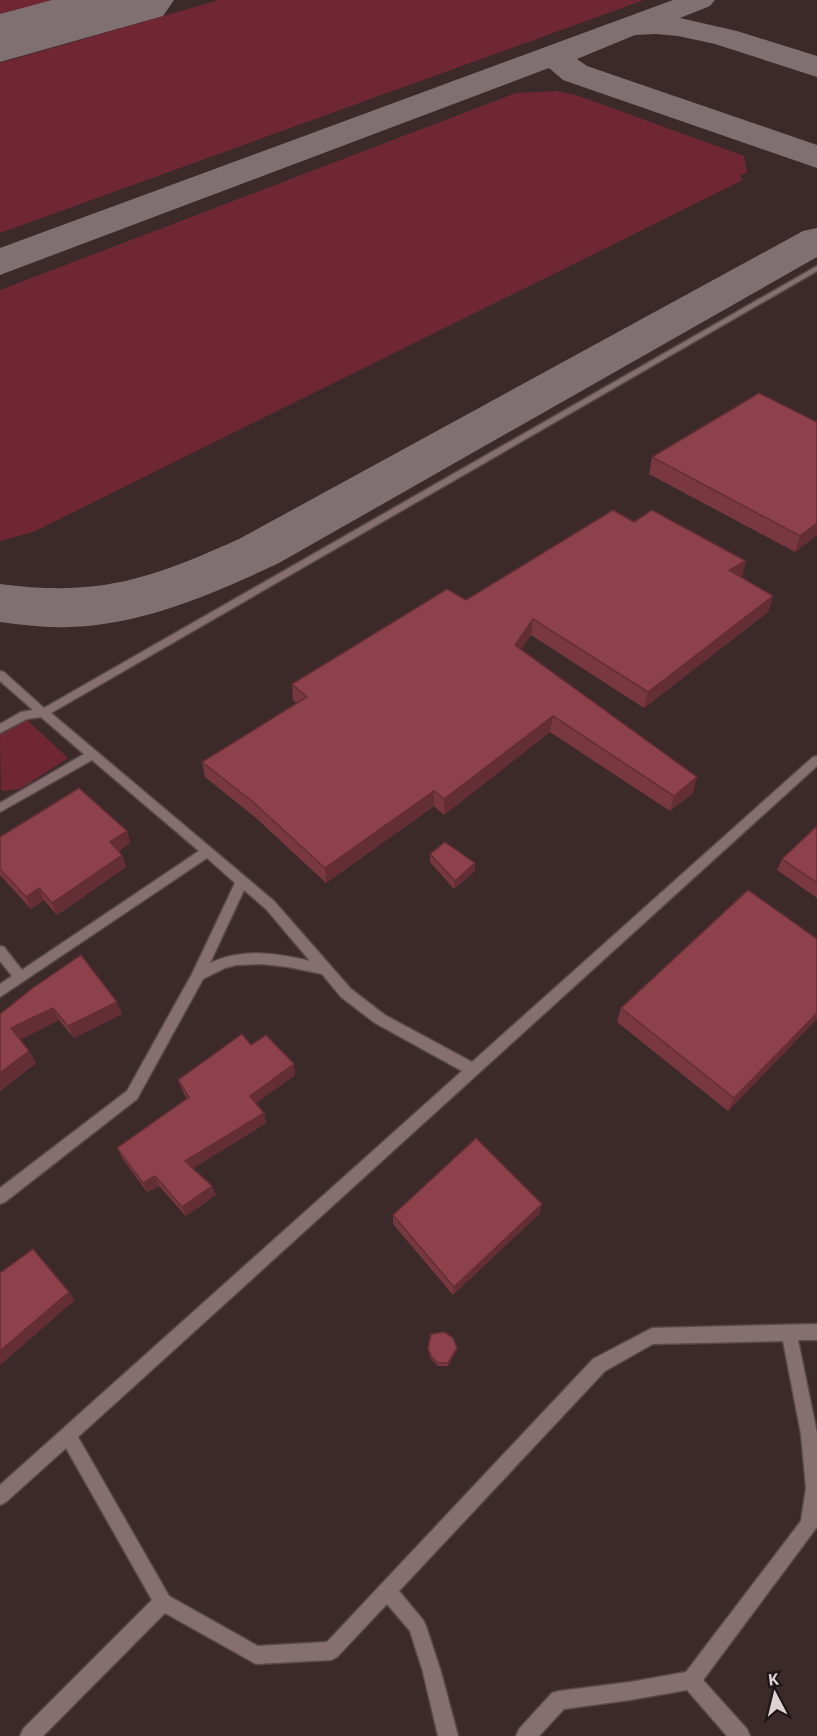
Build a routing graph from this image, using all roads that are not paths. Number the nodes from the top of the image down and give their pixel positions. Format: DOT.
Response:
graph roads {
  1 [pos="815,270"];
  2 [pos="0,675"];
  3 [pos="43,713"];
  4 [pos="0,729"];
  5 [pos="92,754"];
  6 [pos="817,760"];
  7 [pos="0,808"];
  8 [pos="207,852"];
  9 [pos="242,881"];
  10 [pos="0,951"];
  11 [pos="326,970"];
  12 [pos="198,975"];
  13 [pos="20,976"];
  14 [pos="0,990"];
  15 [pos="473,1070"];
  16 [pos="0,1197"];
  17 [pos="817,1332"];
  18 [pos="789,1333"];
  19 [pos="68,1435"];
  20 [pos="0,1496"];
  21 [pos="388,1591"];
  22 [pos="163,1602"];
  23 [pos="691,1680"];
  24 [pos="30,1736"];
  25 [pos="448,1736"];
  26 [pos="526,1736"];
  27 [pos="740,1736"];
  1 -- 3 [label="lane"];
  2 -- 3 [label="lane"];
  3 -- 4 [label="lane"];
  3 -- 5 [label="lane"];
  5 -- 7 [label="lane"];
  5 -- 8 [label="lane"];
  6 -- 15 [label="lane"];
  8 -- 9 [label="lane"];
  8 -- 13 [label="lane"];
  9 -- 11 [label="lane"];
  9 -- 12 [label="lane"];
  10 -- 13 [label="lane"];
  11 -- 12 [label="lane"];
  11 -- 15 [label="lane"];
  12 -- 16 [label="lane"];
  13 -- 14 [label="lane"];
  15 -- 19 [label="lane"];
  17 -- 18 [label="lane"];
  18 -- 21 [label="lane"];
  18 -- 23 [label="lane"];
  19 -- 20 [label="lane"];
  19 -- 22 [label="lane"];
  21 -- 22 [label="lane"];
  21 -- 25 [label="lane"];
  22 -- 24 [label="lane"];
  23 -- 26 [label="lane"];
  23 -- 27 [label="lane"];
}
